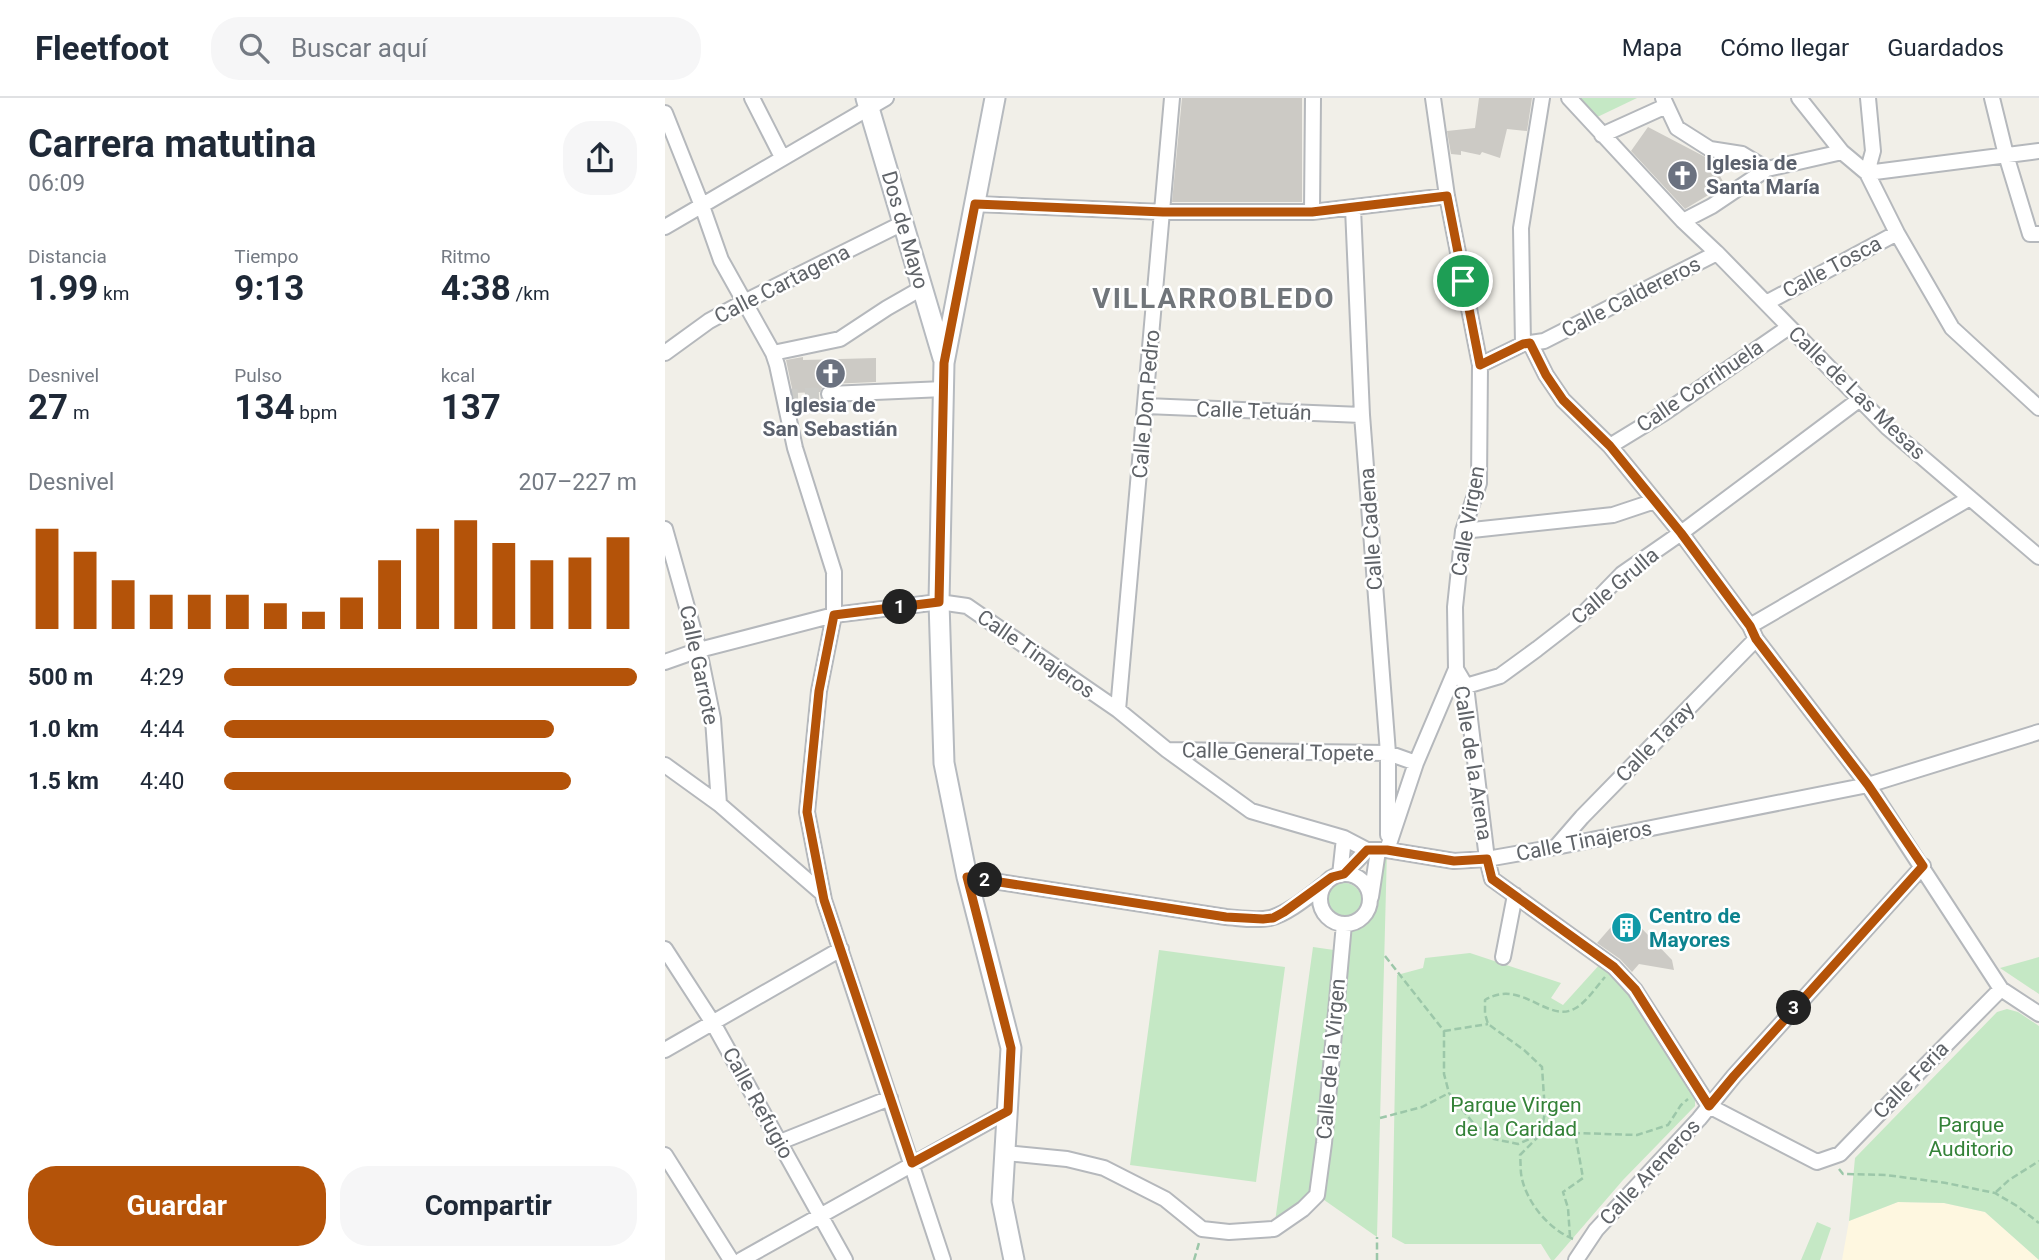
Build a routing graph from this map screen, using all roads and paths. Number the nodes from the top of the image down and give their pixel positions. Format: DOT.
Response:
graph roads {
  1 [pos="753,98"];
  2 [pos="995,98"];
  3 [pos="1172,98"];
  4 [pos="1313,98"];
  5 [pos="1433,98"];
  6 [pos="1542,98"];
  7 [pos="1569,98"];
  8 [pos="1799,98"];
  9 [pos="1868,98"];
  10 [pos="1992,98"];
  11 [pos="874,101"];
  12 [pos="1665,102"];
  13 [pos="665,113"];
  14 [pos="1602,135"];
  15 [pos="2039,151"];
  16 [pos="1842,152"];
  17 [pos="2006,155"];
  18 [pos="782,158"];
  19 [pos="1767,169"];
  20 [pos="1867,173"];
  21 [pos="1447,196"];
  22 [pos="975,204"];
  23 [pos="702,206"];
  24 [pos="1353,208"];
  25 [pos="1163,212"];
  26 [pos="1312,212"];
  27 [pos="1683,221"];
  28 [pos="903,223"];
  29 [pos="665,227"];
  30 [pos="1897,233"];
  31 [pos="2035,234"];
  32 [pos="1717,253"];
  33 [pos="922,288"];
  34 [pos="744,302"];
  35 [pos="1766,303"];
  36 [pos="1789,327"];
  37 [pos="1532,343"];
  38 [pos="665,353"];
  39 [pos="773,353"];
  40 [pos="944,363"];
  41 [pos="1480,365"];
  42 [pos="944,389"];
  43 [pos="829,394"];
  44 [pos="1860,399"];
  45 [pos="1146,406"];
  46 [pos="2039,408"];
  47 [pos="1362,415"];
  48 [pos="1610,446"];
  49 [pos="1970,498"];
  50 [pos="1655,501"];
  51 [pos="665,529"];
  52 [pos="1463,531"];
  53 [pos="1681,533"];
  54 [pos="2039,557"];
  55 [pos="939,602"];
  56 [pos="834,615"];
  57 [pos="1753,633"];
  58 [pos="699,650"];
  59 [pos="665,662"];
  60 [pos="1456,669"];
  61 [pos="1466,686"];
  62 [pos="1118,710"];
  63 [pos="2039,732"];
  64 [pos="1167,750"];
  65 [pos="1388,753"];
  66 [pos="1416,763"];
  67 [pos="665,765"];
  68 [pos="1868,785"];
  69 [pos="719,804"];
  70 [pos="1344,838"];
  71 [pos="1556,847"];
  72 [pos="1377,850"];
  73 [pos="1487,859"];
  74 [pos="1923,866"];
  75 [pos="1342,874"];
  76 [pos="967,877"];
  77 [pos="1326,883"];
  78 [pos="823,894"];
  79 [pos="1515,895"];
  80 [pos="1370,898"];
  81 [pos="1344,924"];
  82 [pos="665,949"];
  83 [pos="841,949"];
  84 [pos="1384,956"];
  85 [pos="1503,957"];
  86 [pos="1614,967"];
  87 [pos="2001,989"];
  88 [pos="2039,1014"];
  89 [pos="713,1023"];
  90 [pos="1488,1024"];
  91 [pos="1444,1031"];
  92 [pos="665,1050"];
  93 [pos="1699,1090"];
  94 [pos="1449,1093"];
  95 [pos="890,1098"];
  96 [pos="1709,1106"];
  97 [pos="1008,1111"];
  98 [pos="1380,1118"];
  99 [pos="1575,1133"];
  100 [pos="1541,1134"];
  101 [pos="780,1142"];
  102 [pos="1005,1153"];
  103 [pos="665,1156"];
  104 [pos="1823,1160"];
  105 [pos="2039,1161"];
  106 [pos="912,1163"];
  107 [pos="1995,1193"];
  108 [pos="820,1215"];
  109 [pos="2039,1223"];
  110 [pos="1202,1229"];
  111 [pos="1377,1237"];
  112 [pos="1570,1237"];
  113 [pos="1586,1244"];
  114 [pos="731,1260"];
  115 [pos="741,1260"];
  116 [pos="845,1260"];
  117 [pos="943,1260"];
  118 [pos="1014,1260"];
  119 [pos="1194,1260"];
  120 [pos="1377,1260"];
  121 [pos="1576,1260"];
  1 -- 18 [label="street"];
  2 -- 22 [label="street"];
  3 -- 25 [label="street, Calle Don Pedro"];
  4 -- 26 [label="street"];
  5 -- 21 [label="street, Calle Virgen"];
  6 -- 37 [label="street"];
  7 -- 14 [label="street, Calle de Las Mesas"];
  8 -- 16 [label="street"];
  9 -- 20 [label="street"];
  10 -- 17 [label="street"];
  11 -- 18 [label="street"];
  11 -- 28 [label="street, Dos de Mayo"];
  12 -- 14 [label="street"];
  12 -- 19 [label="street"];
  13 -- 23 [label="street"];
  14 -- 27 [label="street, Calle de Las Mesas"];
  15 -- 17 [label="street"];
  16 -- 19 [label="street"];
  16 -- 20 [label="street"];
  17 -- 20 [label="street"];
  17 -- 31 [label="street"];
  18 -- 23 [label="street"];
  19 -- 27 [label="street"];
  20 -- 30 [label="street"];
  21 -- 24 [label="street"];
  21 -- 41 [label="street, Calle Virgen"];
  22 -- 25 [label="street"];
  22 -- 40 [label="street"];
  23 -- 29 [label="street"];
  23 -- 34 [label="street"];
  24 -- 26 [label="street"];
  24 -- 47 [label="street, Calle Cadena"];
  25 -- 26 [label="street"];
  25 -- 45 [label="street, Calle Don Pedro"];
  27 -- 32 [label="street, Calle de Las Mesas"];
  28 -- 33 [label="street, Dos de Mayo"];
  28 -- 34 [label="street, Calle Cartagena"];
  30 -- 35 [label="street, Calle Tosca"];
  30 -- 46 [label="street"];
  32 -- 35 [label="street, Calle de Las Mesas"];
  32 -- 37 [label="street, Calle Caldereros"];
  33 -- 39 [label="street"];
  33 -- 40 [label="street, Dos de Mayo"];
  34 -- 38 [label="street, Calle Cartagena"];
  34 -- 39 [label="street"];
  35 -- 36 [label="street, Calle de Las Mesas"];
  36 -- 44 [label="street, Calle de Las Mesas"];
  36 -- 48 [label="street, Calle Corrihuela"];
  37 -- 41 [label="street, Calle Caldereros"];
  37 -- 48 [label="street"];
  39 -- 56 [label="street"];
  40 -- 42 [label="street"];
  41 -- 52 [label="street, Calle Virgen"];
  42 -- 43 [label="street"];
  42 -- 55 [label="street"];
  44 -- 49 [label="street, Calle de Las Mesas"];
  44 -- 53 [label="street, Calle Grulla"];
  45 -- 47 [label="street, Calle Tetuán"];
  45 -- 62 [label="street, Calle Don Pedro"];
  47 -- 65 [label="street, Calle Cadena"];
  48 -- 50 [label="street"];
  49 -- 54 [label="street, Calle de Las Mesas"];
  49 -- 57 [label="street, Calle Taray"];
  50 -- 52 [label="street"];
  50 -- 53 [label="street"];
  51 -- 58 [label="street, Calle Garrote"];
  52 -- 60 [label="street, Calle Virgen"];
  53 -- 57 [label="street"];
  53 -- 61 [label="street, Calle Grulla"];
  55 -- 56 [label="street"];
  55 -- 62 [label="street, Calle Tinajeros"];
  55 -- 76 [label="street"];
  56 -- 58 [label="street"];
  56 -- 78 [label="street"];
  57 -- 68 [label="street"];
  57 -- 71 [label="street, Calle Taray"];
  58 -- 59 [label="street"];
  58 -- 69 [label="street, Calle Garrote"];
  60 -- 61 [label="street, Calle de la Arena"];
  60 -- 66 [label="street, Calle Virgen"];
  61 -- 73 [label="street, Calle de la Arena"];
  62 -- 64 [label="street, Calle Tinajeros"];
  63 -- 68 [label="street, Calle Tinajeros"];
  64 -- 65 [label="street, Calle General Topete"];
  64 -- 70 [label="street, Calle Tinajeros"];
  65 -- 66 [label="street, Calle General Topete"];
  65 -- 72 [label="street, Calle Cadena"];
  66 -- 72 [label="street, Calle Virgen"];
  67 -- 69 [label="street"];
  68 -- 71 [label="street, Calle Tinajeros"];
  68 -- 74 [label="street"];
  69 -- 78 [label="street"];
  70 -- 72 [label="street, Calle Tinajeros"];
  70 -- 75 [label="street"];
  71 -- 73 [label="street, Calle Tinajeros"];
  72 -- 73 [label="street, Calle Tinajeros"];
  72 -- 75 [label="street"];
  72 -- 80 [label="street"];
  73 -- 79 [label="street, Calle de la Arena"];
  74 -- 87 [label="street"];
  74 -- 96 [label="street, Calle Areneros"];
  75 -- 77 [label="street"];
  75 -- 80 [label="street"];
  76 -- 77 [label="street"];
  76 -- 97 [label="street"];
  77 -- 81 [label="street"];
  78 -- 83 [label="street"];
  79 -- 85 [label="street"];
  79 -- 86 [label="street, Calle de la Arena"];
  80 -- 81 [label="street"];
  81 -- 110 [label="street, Calle de la Virgen"];
  82 -- 89 [label="street, Calle Refugio"];
  83 -- 89 [label="street"];
  83 -- 95 [label="street"];
  84 -- 91 [label="path"];
  86 -- 90 [label="path"];
  86 -- 93 [label="street, Calle de la Arena"];
  87 -- 88 [label="street"];
  87 -- 104 [label="street, Calle Feria"];
  89 -- 92 [label="street"];
  89 -- 101 [label="street, Calle Refugio"];
  90 -- 91 [label="path"];
  90 -- 100 [label="path"];
  91 -- 94 [label="path"];
  93 -- 96 [label="street, Calle de la Arena"];
  93 -- 99 [label="path"];
  94 -- 98 [label="path"];
  94 -- 100 [label="path"];
  95 -- 101 [label="street"];
  95 -- 106 [label="street"];
  96 -- 104 [label="street"];
  96 -- 113 [label="street, Calle Areneros"];
  97 -- 102 [label="street"];
  97 -- 106 [label="street"];
  99 -- 100 [label="path"];
  99 -- 112 [label="path"];
  100 -- 112 [label="path"];
  101 -- 108 [label="street, Calle Refugio"];
  102 -- 110 [label="street"];
  102 -- 118 [label="street"];
  103 -- 114 [label="street"];
  104 -- 107 [label="path"];
  105 -- 107 [label="path"];
  106 -- 108 [label="street"];
  106 -- 117 [label="street"];
  107 -- 109 [label="path"];
  108 -- 115 [label="street"];
  108 -- 116 [label="street, Calle Refugio"];
  110 -- 119 [label="path"];
  111 -- 120 [label="path"];
  112 -- 113 [label="path"];
  113 -- 121 [label="street, Calle Areneros"];
}
